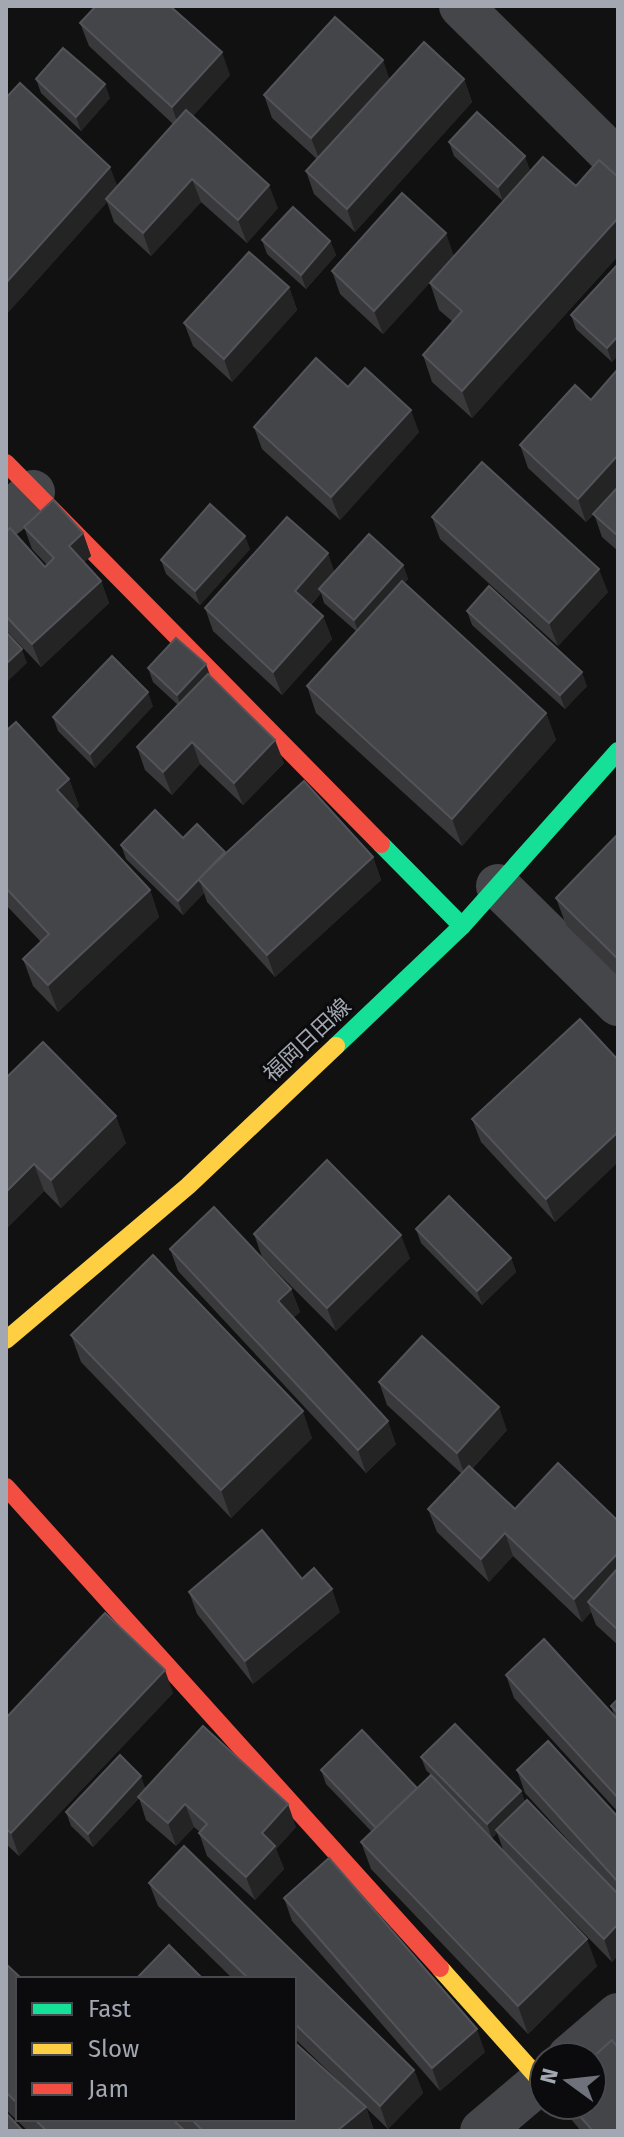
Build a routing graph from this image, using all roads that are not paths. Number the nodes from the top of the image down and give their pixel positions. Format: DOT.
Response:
graph roads {
  1 [pos="461,6"];
  2 [pos="611,138"];
  3 [pos="15,490"];
  4 [pos="618,751"];
  5 [pos="498,886"];
  6 [pos="462,926"];
  7 [pos="618,1004"];
  8 [pos="6,1340"];
  9 [pos="6,1487"];
  10 [pos="618,2015"];
  11 [pos="587,2041"];
  12 [pos="528,2047"];
  13 [pos="528,2092"];
  14 [pos="482,2131"];
  1 -- 2 [label="street"];
  3 -- 6 [label="street"];
  4 -- 5 [label="street, 福岡日田線"];
  5 -- 6 [label="street, 福岡日田線"];
  5 -- 7 [label="street"];
  6 -- 8 [label="street, 福岡日田線"];
  9 -- 12 [label="street"];
  10 -- 11 [label="street"];
  13 -- 14 [label="street"];
}
